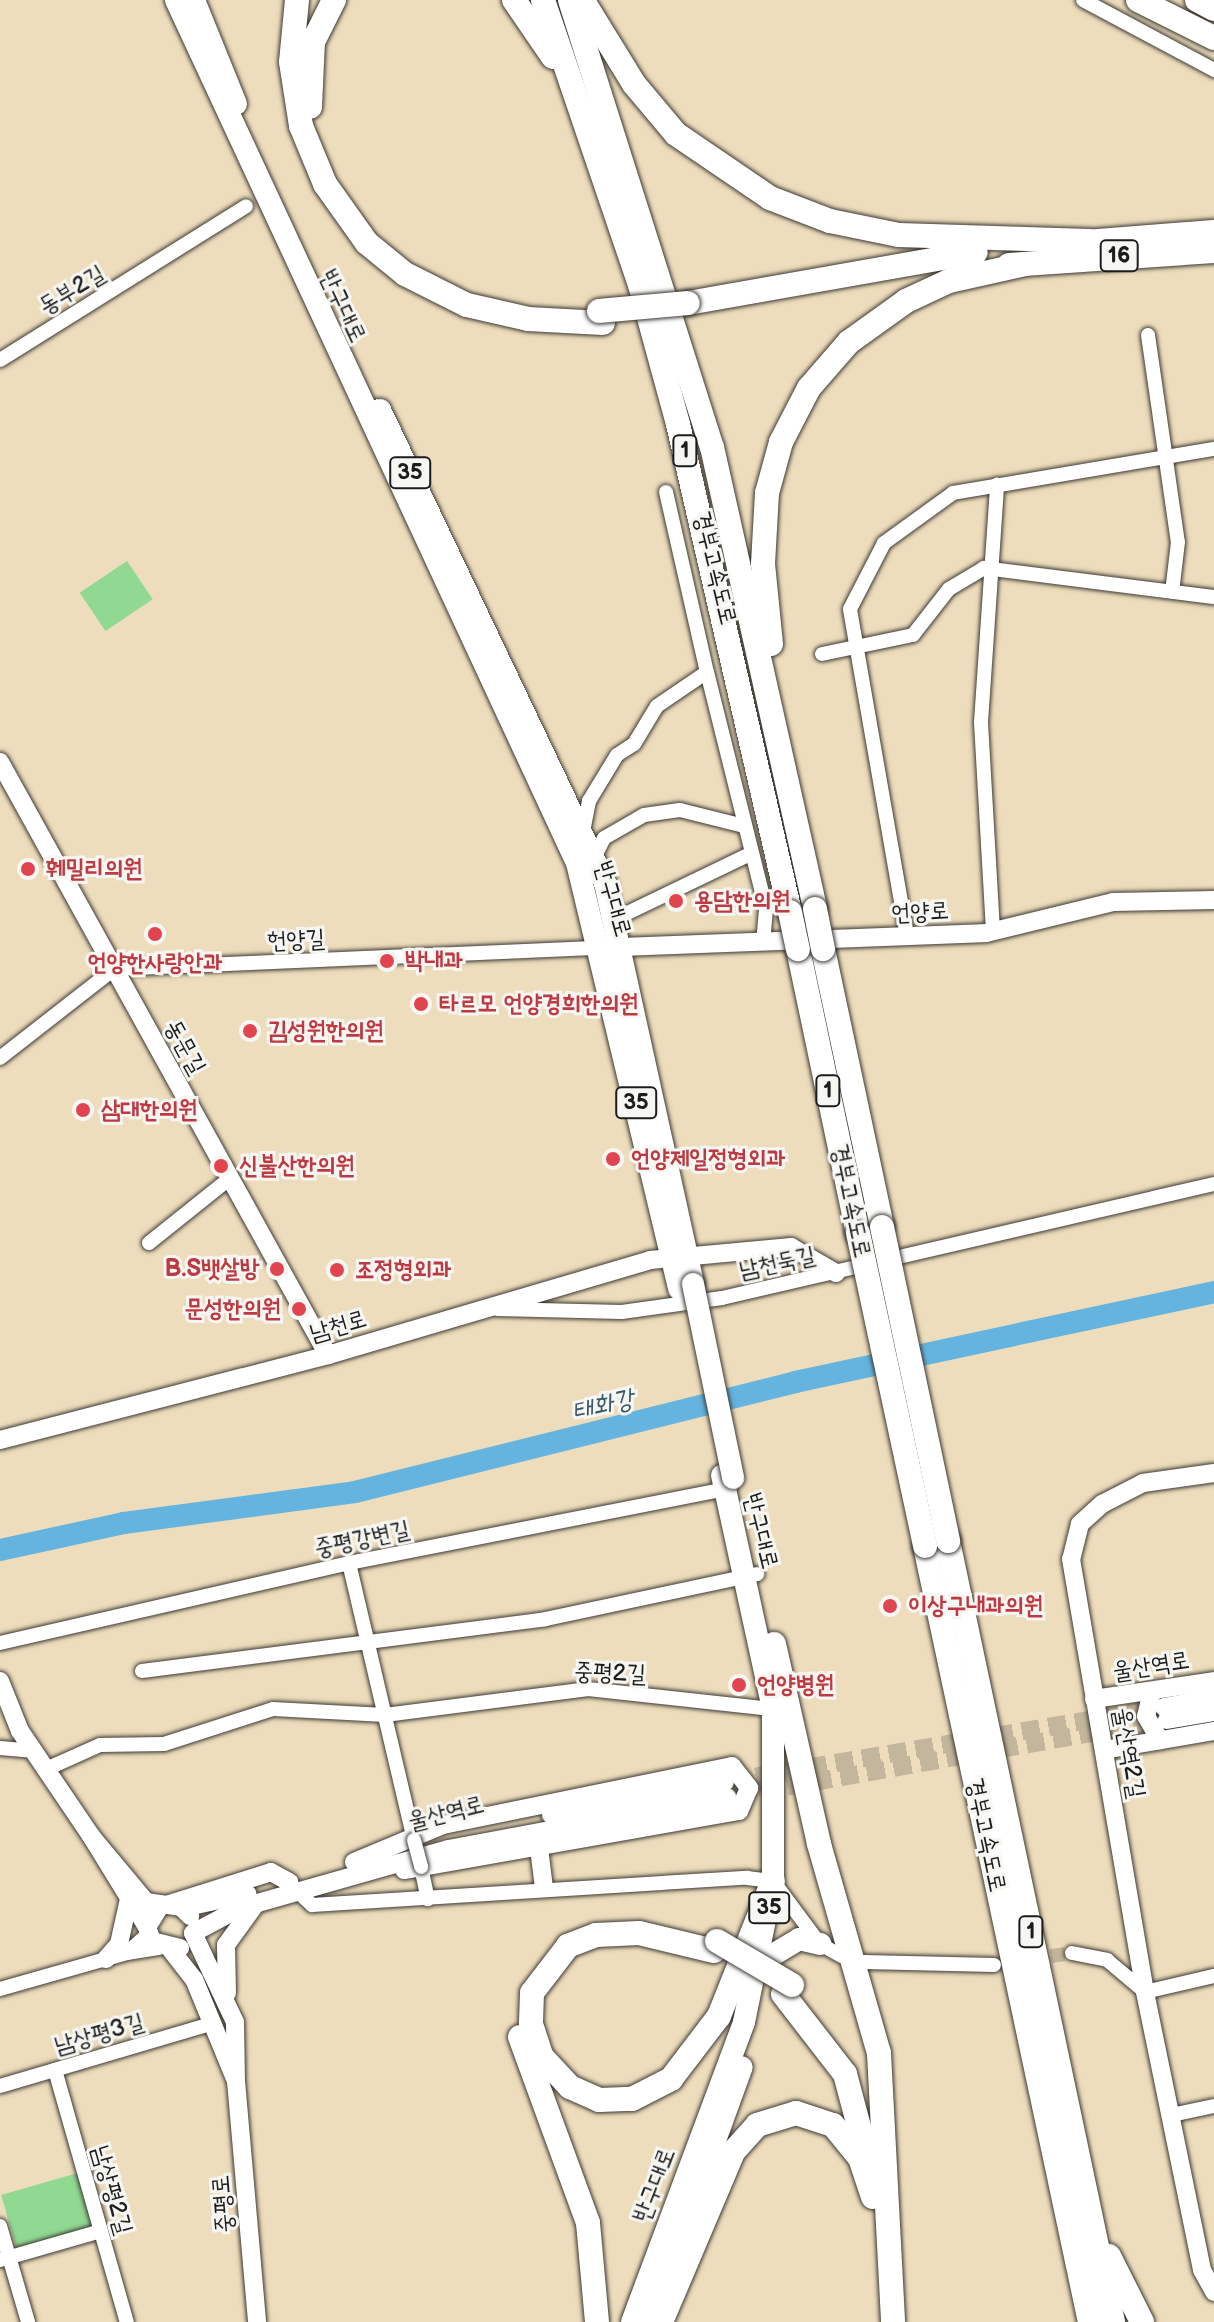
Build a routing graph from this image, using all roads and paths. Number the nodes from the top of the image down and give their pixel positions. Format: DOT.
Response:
graph roads {
  1 [pos="176,0"];
  2 [pos="194,0"];
  3 [pos="297,0"];
  4 [pos="334,0"];
  5 [pos="514,0"];
  6 [pos="543,0"];
  7 [pos="570,0"];
  8 [pos="582,0"];
  9 [pos="1083,0"];
  10 [pos="1138,0"];
  11 [pos="1197,0"];
  12 [pos="1214,9"];
  13 [pos="1214,38"];
  14 [pos="1214,70"];
  15 [pos="586,119"];
  16 [pos="246,206"];
  17 [pos="1214,232"];
  18 [pos="1089,241"];
  19 [pos="1214,251"];
  20 [pos="1025,264"];
  21 [pos="690,310"];
  22 [pos="601,317"];
  23 [pos="1148,335"];
  24 [pos="0,360"];
  25 [pos="1214,449"];
  26 [pos="1166,455"];
  27 [pos="997,485"];
  28 [pos="666,492"];
  29 [pos="992,568"];
  30 [pos="1172,592"];
  31 [pos="1214,597"];
  32 [pos="853,647"];
  33 [pos="822,654"];
  34 [pos="707,672"];
  35 [pos="782,753"];
  36 [pos="0,762"];
  37 [pos="744,826"];
  38 [pos="583,832"];
  39 [pos="750,854"];
  40 [pos="595,856"];
  41 [pos="1214,900"];
  42 [pos="617,918"];
  43 [pos="993,931"];
  44 [pos="907,936"];
  45 [pos="763,942"];
  46 [pos="624,947"];
  47 [pos="601,948"];
  48 [pos="114,969"];
  49 [pos="0,1058"];
  50 [pos="230,1178"];
  51 [pos="1214,1184"];
  52 [pos="870,1230"];
  53 [pos="149,1243"];
  54 [pos="680,1255"];
  55 [pos="836,1273"];
  56 [pos="485,1308"];
  57 [pos="328,1355"];
  58 [pos="0,1440"];
  59 [pos="1214,1473"];
  60 [pos="728,1483"];
  61 [pos="936,1544"];
  62 [pos="349,1563"];
  63 [pos="751,1575"];
  64 [pos="368,1642"];
  65 [pos="0,1643"];
  66 [pos="774,1644"];
  67 [pos="142,1671"];
  68 [pos="0,1681"];
  69 [pos="1214,1681"];
  70 [pos="1152,1691"];
  71 [pos="1214,1698"];
  72 [pos="1094,1699"];
  73 [pos="779,1709"];
  74 [pos="1214,1712"];
  75 [pos="385,1715"];
  76 [pos="1214,1731"];
  77 [pos="1160,1740"];
  78 [pos="0,1748"];
  79 [pos="1104,1750"];
  80 [pos="32,1751"];
  81 [pos="44,1770"];
  82 [pos="726,1790"];
  83 [pos="91,1836"];
  84 [pos="414,1837"];
  85 [pos="539,1848"];
  86 [pos="356,1868"];
  87 [pos="421,1868"];
  88 [pos="293,1887"];
  89 [pos="779,1887"];
  90 [pos="544,1888"];
  91 [pos="129,1899"];
  92 [pos="428,1899"];
  93 [pos="257,1903"];
  94 [pos="169,1907"];
  95 [pos="193,1933"];
  96 [pos="157,1940"];
  97 [pos="820,1944"];
  98 [pos="716,1946"];
  99 [pos="776,1953"];
  100 [pos="1072,1953"];
  101 [pos="842,1956"];
  102 [pos="106,1959"];
  103 [pos="864,1962"];
  104 [pos="994,1965"];
  105 [pos="1214,1976"];
  106 [pos="0,1989"];
  107 [pos="788,1990"];
  108 [pos="1145,1992"];
  109 [pos="228,2004"];
  110 [pos="211,2024"];
  111 [pos="55,2070"];
  112 [pos="236,2081"];
  113 [pos="0,2086"];
  114 [pos="1214,2106"];
  115 [pos="1172,2115"];
  116 [pos="885,2165"];
  117 [pos="1082,2176"];
  118 [pos="873,2197"];
  119 [pos="0,2226"];
  120 [pos="101,2231"];
  121 [pos="5,2258"];
  122 [pos="1214,2292"];
  123 [pos="28,2322"];
  124 [pos="127,2322"];
  125 [pos="257,2322"];
  126 [pos="597,2322"];
  127 [pos="632,2322"];
  128 [pos="649,2322"];
  129 [pos="661,2322"];
  130 [pos="881,2322"];
  131 [pos="893,2322"];
  132 [pos="1090,2322"];
  133 [pos="1113,2322"];
  134 [pos="1142,2322"];
  1 -- 47 [label="main road, 반구대로 / 35"];
  2 -- 38 [label="main road, 반구대로 / 35"];
  3 -- 22 [label="highway"];
  4 -- 22 [label="highway"];
  5 -- 15 [label="highway"];
  6 -- 15 [label="highway, 경부고속도로 / 1"];
  7 -- 35 [label="highway, 경부고속도로 / 1"];
  8 -- 18 [label="highway"];
  9 -- 14 [label="street"];
  10 -- 13 [label="highway"];
  11 -- 12 [label="highway"];
  15 -- 52 [label="highway, 경부고속도로 / 1, bridge"];
  16 -- 24 [label="street, 동부2길"];
  17 -- 18 [label="highway, 16"];
  18 -- 21 [label="highway"];
  19 -- 20 [label="highway, 16"];
  20 -- 21 [label="highway"];
  20 -- 35 [label="highway"];
  21 -- 22 [label="highway, bridge"];
  23 -- 26 [label="street"];
  25 -- 26 [label="street"];
  26 -- 27 [label="street"];
  26 -- 30 [label="street"];
  27 -- 29 [label="street"];
  27 -- 32 [label="street"];
  28 -- 34 [label="street"];
  29 -- 30 [label="street"];
  29 -- 32 [label="street"];
  29 -- 43 [label="street"];
  30 -- 31 [label="street"];
  32 -- 33 [label="street"];
  32 -- 44 [label="street"];
  34 -- 37 [label="street"];
  34 -- 38 [label="street"];
  35 -- 52 [label="highway, 경부고속도로 / 1, bridge"];
  36 -- 48 [label="main road, 동문길"];
  37 -- 39 [label="street"];
  37 -- 40 [label="street"];
  38 -- 40 [label="main road, 반구대로 / 35"];
  39 -- 42 [label="street"];
  39 -- 45 [label="street"];
  40 -- 42 [label="main road, 반구대로 / 35"];
  41 -- 43 [label="main road, 언양로"];
  42 -- 46 [label="main road, 반구대로 / 35"];
  43 -- 44 [label="main road, 언양로"];
  44 -- 45 [label="main road, 언양로"];
  45 -- 46 [label="main road, 언양로"];
  46 -- 47 [label="street, 헌양길"];
  46 -- 54 [label="main road, 반구대로 / 35"];
  47 -- 48 [label="street, 헌양길"];
  47 -- 54 [label="main road, 반구대로 / 35"];
  48 -- 49 [label="street"];
  48 -- 50 [label="main road, 동문길"];
  50 -- 53 [label="street"];
  50 -- 57 [label="main road, 동문길"];
  51 -- 55 [label="street, 남천둑길"];
  52 -- 61 [label="highway, 경부고속도로 / 1, bridge"];
  54 -- 55 [label="main road, 남천로"];
  54 -- 56 [label="main road, 남천로"];
  54 -- 60 [label="main road, 반구대로 / 35, bridge"];
  55 -- 56 [label="street, 남천둑길"];
  56 -- 57 [label="main road, 남천로"];
  57 -- 58 [label="main road, 남천로"];
  59 -- 72 [label="main road, 울산역2길"];
  60 -- 62 [label="street, 중평강변길"];
  60 -- 63 [label="main road, 반구대로 / 35"];
  61 -- 117 [label="highway, 경부고속도로 / 1"];
  61 -- 132 [label="highway, 경부고속도로 / 1"];
  62 -- 64 [label="street"];
  62 -- 65 [label="street, 중평강변길"];
  63 -- 64 [label="street"];
  63 -- 66 [label="main road, 반구대로 / 35"];
  63 -- 73 [label="main road, 반구대로 / 35"];
  64 -- 67 [label="street"];
  64 -- 75 [label="street"];
  66 -- 73 [label="main road, 반구대로 / 35"];
  66 -- 116 [label="highway"];
  68 -- 80 [label="main road"];
  69 -- 70 [label="main road, 울산역로"];
  70 -- 72 [label="main road, 울산역로"];
  70 -- 77 [label="main road"];
  71 -- 74 [label="main road, 울산역로"];
  72 -- 79 [label="main road, 울산역2길"];
  73 -- 75 [label="street, 중평2길"];
  73 -- 89 [label="main road, 반구대로 / 35"];
  75 -- 81 [label="street, 중평2길"];
  75 -- 84 [label="street"];
  76 -- 77 [label="main road"];
  77 -- 79 [label="main road"];
  78 -- 80 [label="street"];
  79 -- 108 [label="main road, 울산역2길"];
  80 -- 81 [label="main road"];
  81 -- 83 [label="main road"];
  82 -- 86 [label="main road, 울산역로"];
  83 -- 91 [label="main road"];
  83 -- 94 [label="main road"];
  84 -- 85 [label="main road"];
  84 -- 86 [label="main road"];
  84 -- 87 [label="street, bridge"];
  85 -- 87 [label="main road"];
  85 -- 90 [label="main road"];
  86 -- 87 [label="main road"];
  86 -- 88 [label="main road, 울산역로"];
  87 -- 92 [label="street"];
  88 -- 92 [label="street"];
  88 -- 93 [label="main road, 울산역로"];
  88 -- 94 [label="main road, 울산역로"];
  89 -- 90 [label="street"];
  89 -- 97 [label="street"];
  89 -- 98 [label="highway"];
  89 -- 99 [label="main road, 반구대로 / 35"];
  89 -- 127 [label="main road, 반구대로 / 35"];
  90 -- 92 [label="street"];
  91 -- 96 [label="main road"];
  91 -- 102 [label="main road"];
  93 -- 95 [label="main road, 울산역로"];
  93 -- 109 [label="main road"];
  94 -- 95 [label="main road"];
  94 -- 96 [label="main road"];
  95 -- 96 [label="main road, 울산역로"];
  95 -- 109 [label="main road"];
  96 -- 102 [label="street"];
  96 -- 110 [label="main road"];
  97 -- 99 [label="main road"];
  97 -- 101 [label="street"];
  98 -- 107 [label="highway"];
  98 -- 126 [label="highway"];
  99 -- 128 [label="main road, 반구대로 / 35"];
  100 -- 108 [label="street"];
  102 -- 106 [label="street"];
  103 -- 104 [label="street"];
  105 -- 108 [label="street"];
  107 -- 116 [label="highway"];
  107 -- 118 [label="highway"];
  108 -- 115 [label="main road, 울산역2길"];
  109 -- 112 [label="main road"];
  110 -- 111 [label="street, 남상평3길"];
  110 -- 112 [label="main road"];
  111 -- 113 [label="street, 남상평3길"];
  111 -- 120 [label="street, 남상평2길"];
  112 -- 125 [label="main road, 중평로"];
  114 -- 115 [label="street"];
  115 -- 122 [label="main road, 울산역2길"];
  116 -- 131 [label="highway"];
  117 -- 133 [label="highway, 경부고속도로 / 1"];
  117 -- 134 [label="highway"];
  118 -- 129 [label="highway"];
  118 -- 130 [label="highway"];
  119 -- 121 [label="street"];
  120 -- 121 [label="street"];
  120 -- 124 [label="street, 남상평2길"];
  121 -- 123 [label="street"];
}
